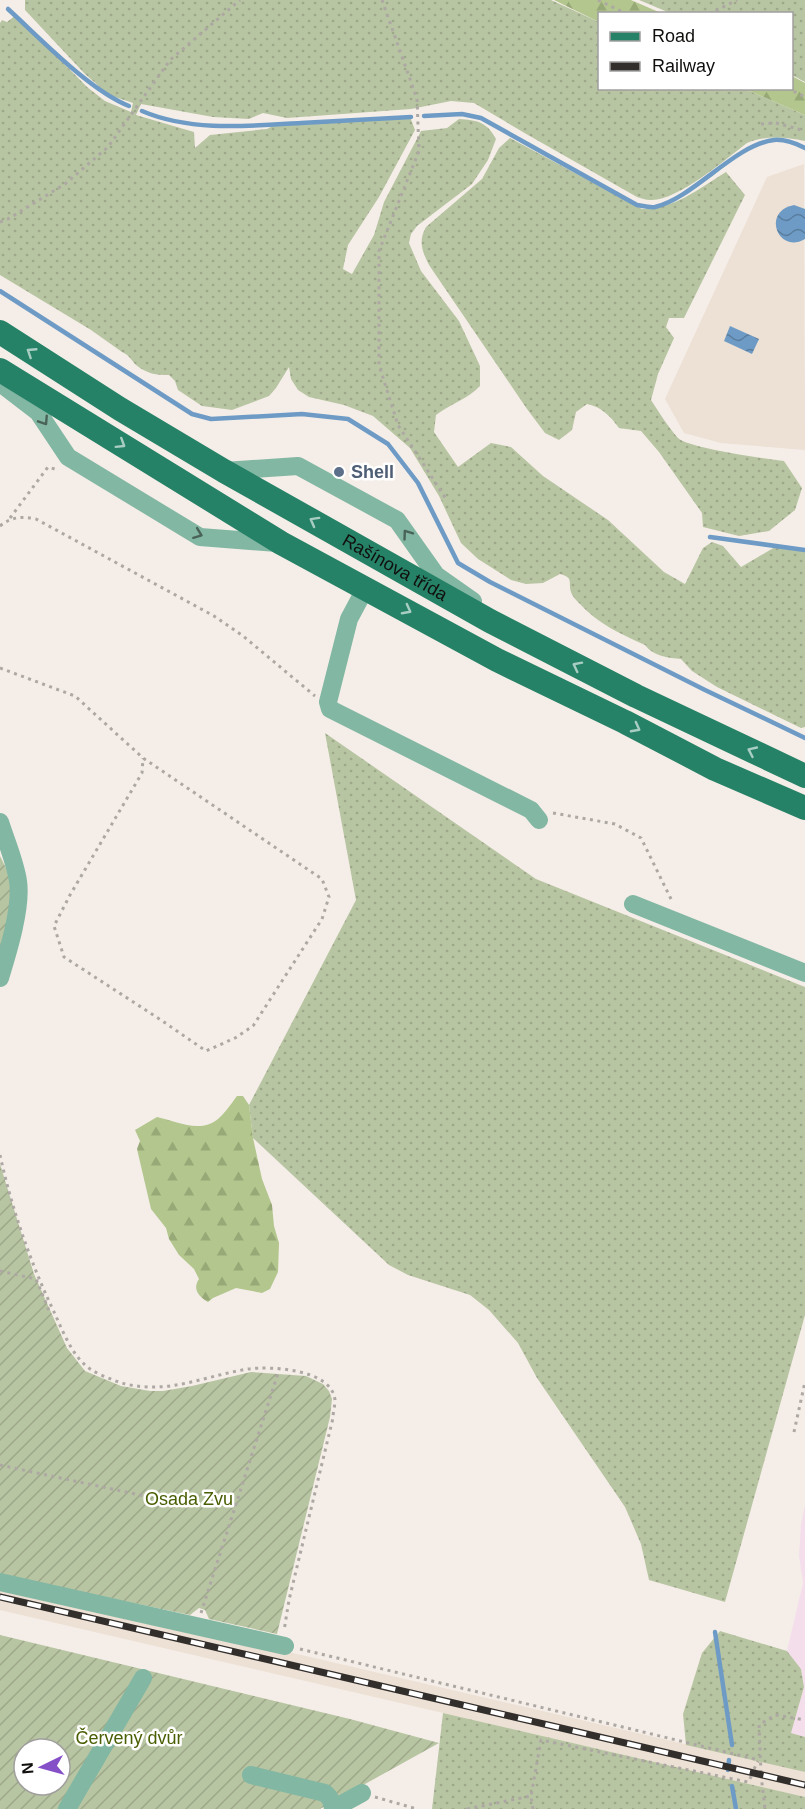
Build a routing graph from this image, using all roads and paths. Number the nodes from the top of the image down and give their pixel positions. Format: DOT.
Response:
graph roads {
  1 [pos="240,0"];
  2 [pos="382,0"];
  3 [pos="598,0"];
  4 [pos="737,0"];
  5 [pos="623,12"];
  6 [pos="713,12"];
  7 [pos="791,90"];
  8 [pos="805,97"];
  9 [pos="761,124"];
  10 [pos="805,131"];
  11 [pos="0,222"];
  12 [pos="0,332"];
  13 [pos="0,370"];
  14 [pos="0,383"];
  15 [pos="59,471"];
  16 [pos="224,471"];
  17 [pos="446,499"];
  18 [pos="9,520"];
  19 [pos="0,526"];
  20 [pos="281,543"];
  21 [pos="364,589"];
  22 [pos="490,621"];
  23 [pos="0,668"];
  24 [pos="330,709"];
  25 [pos="143,758"];
  26 [pos="805,776"];
  27 [pos="805,808"];
  28 [pos="536,815"];
  29 [pos="0,822"];
  30 [pos="633,904"];
  31 [pos="684,926"];
  32 [pos="805,973"];
  33 [pos="0,978"];
  34 [pos="0,1155"];
  35 [pos="0,1271"];
  36 [pos="50,1313"];
  37 [pos="279,1370"];
  38 [pos="805,1382"];
  39 [pos="794,1432"];
  40 [pos="0,1465"];
  41 [pos="154,1498"];
  42 [pos="0,1582"];
  43 [pos="197,1626"];
  44 [pos="285,1646"];
  45 [pos="143,1678"];
  46 [pos="805,1720"];
  47 [pos="759,1760"];
  48 [pos="754,1769"];
  49 [pos="752,1774"];
  50 [pos="251,1775"];
  51 [pos="362,1793"];
  52 [pos="531,1796"];
  53 [pos="67,1809"];
  54 [pos="333,1809"];
  55 [pos="417,1809"];
  56 [pos="466,1809"];
  57 [pos="533,1809"];
  58 [pos="765,1809"];
  1 -- 11 [label="path"];
  2 -- 17 [label="path"];
  3 -- 5 [label="path"];
  4 -- 6 [label="path"];
  7 -- 8 [label="path"];
  9 -- 10 [label="path"];
  16 -- 12 [label="main road, Rašínova třída, one-way"];
  13 -- 20 [label="main road, Rašínova třída, one-way"];
  14 -- 20 [label="street, one-way"];
  15 -- 18 [label="path"];
  22 -- 16 [label="main road, Rašínova třída, one-way"];
  22 -- 16 [label="street, one-way"];
  18 -- 19 [label="path"];
  18 -- 24 [label="path"];
  20 -- 21 [label="main road, Rašínova třída"];
  21 -- 24 [label="street"];
  21 -- 27 [label="main road, Rašínova třída, one-way"];
  26 -- 22 [label="main road, Rašínova třída, one-way"];
  23 -- 25 [label="path"];
  24 -- 28 [label="street"];
  25 -- 25 [label="path"];
  28 -- 31 [label="path"];
  29 -- 33 [label="street"];
  30 -- 31 [label="street"];
  31 -- 32 [label="street"];
  34 -- 37 [label="path"];
  35 -- 36 [label="path"];
  37 -- 43 [label="path"];
  37 -- 44 [label="path"];
  38 -- 39 [label="path"];
  40 -- 41 [label="path"];
  42 -- 43 [label="street"];
  43 -- 44 [label="street"];
  44 -- 47 [label="path"];
  45 -- 53 [label="street"];
  46 -- 47 [label="path"];
  47 -- 48 [label="path"];
  47 -- 58 [label="path"];
  49 -- 52 [label="path"];
  50 -- 54 [label="street"];
  51 -- 54 [label="street"];
  51 -- 55 [label="path"];
  52 -- 56 [label="path"];
  52 -- 57 [label="path"];
}
